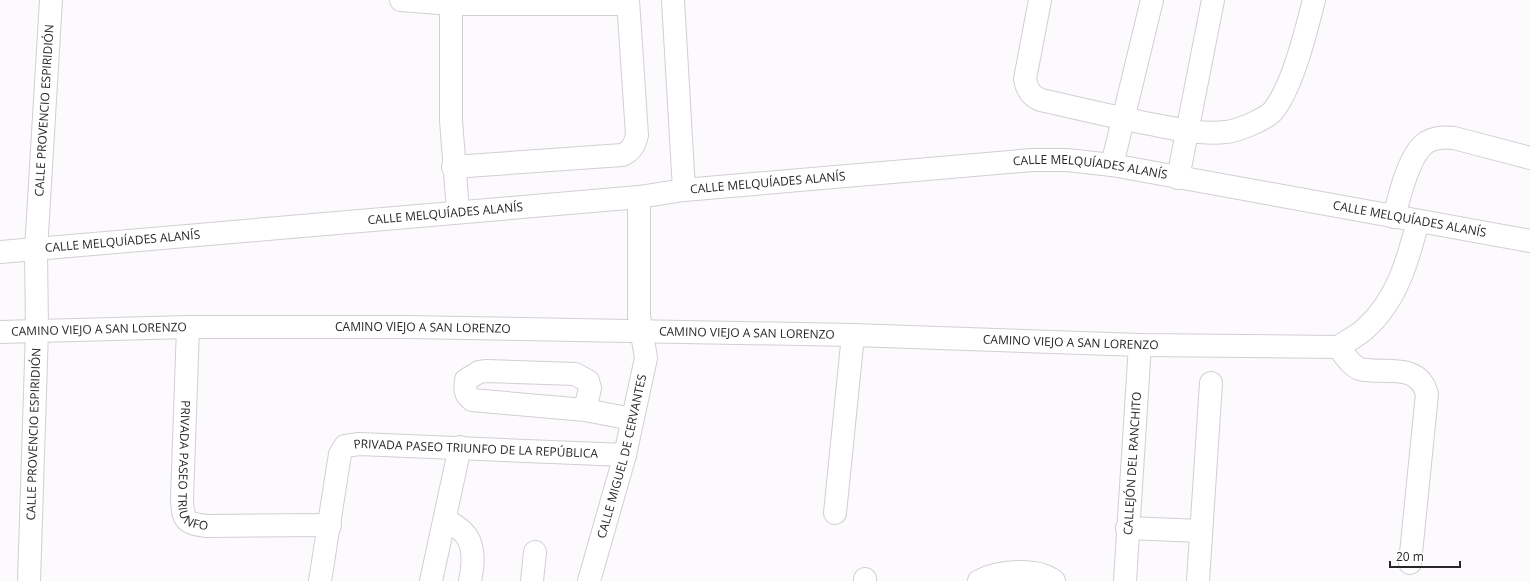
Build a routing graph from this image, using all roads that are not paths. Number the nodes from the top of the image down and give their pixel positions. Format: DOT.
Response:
graph roads {
  1 [pos="51,0"];
  2 [pos="401,0"];
  3 [pos="673,0"];
  4 [pos="1040,0"];
  5 [pos="1152,0"];
  6 [pos="1213,0"];
  7 [pos="1314,0"];
  8 [pos="451,2"];
  9 [pos="628,2"];
  10 [pos="1123,119"];
  11 [pos="1186,131"];
  12 [pos="1530,158"];
  13 [pos="1112,165"];
  14 [pos="453,167"];
  15 [pos="1178,178"];
  16 [pos="684,190"];
  17 [pos="638,197"];
  18 [pos="458,211"];
  19 [pos="1394,217"];
  20 [pos="1418,221"];
  21 [pos="1530,241"];
  22 [pos="36,250"];
  23 [pos="0,252"];
  24 [pos="188,327"];
  25 [pos="37,330"];
  26 [pos="0,332"];
  27 [pos="641,332"];
  28 [pos="853,335"];
  29 [pos="1140,345"];
  30 [pos="1338,347"];
  31 [pos="1211,383"];
  32 [pos="585,410"];
  33 [pos="632,419"];
  34 [pos="460,447"];
  35 [pos="624,454"];
  36 [pos="834,513"];
  37 [pos="445,519"];
  38 [pos="330,525"];
  39 [pos="1127,528"];
  40 [pos="1201,531"];
  41 [pos="535,552"];
  42 [pos="1410,563"];
  43 [pos="29,581"];
  44 [pos="320,581"];
  45 [pos="431,581"];
  46 [pos="470,581"];
  47 [pos="532,581"];
  48 [pos="589,581"];
  49 [pos="979,581"];
  50 [pos="1054,581"];
  51 [pos="1125,581"];
  52 [pos="1198,581"];
  1 -- 22 [label="street, CALLE PROVENCIO ESPIRIDIÓN"];
  2 -- 8 [label="street"];
  3 -- 16 [label="street"];
  4 -- 10 [label="street"];
  5 -- 10 [label="street"];
  6 -- 11 [label="street"];
  7 -- 11 [label="street"];
  8 -- 9 [label="street"];
  8 -- 14 [label="street"];
  9 -- 14 [label="street"];
  10 -- 11 [label="street"];
  10 -- 13 [label="street"];
  11 -- 15 [label="street"];
  12 -- 19 [label="street"];
  13 -- 15 [label="street, CALLE MELQUÍADES ALANÍS"];
  13 -- 16 [label="street, CALLE MELQUÍADES ALANÍS"];
  14 -- 18 [label="street"];
  15 -- 19 [label="street, CALLE MELQUÍADES ALANÍS"];
  16 -- 17 [label="street, CALLE MELQUÍADES ALANÍS"];
  17 -- 18 [label="street, CALLE MELQUÍADES ALANÍS"];
  17 -- 27 [label="street, CALLE MIGUEL DE CERVANTES"];
  18 -- 22 [label="street, CALLE MELQUÍADES ALANÍS"];
  19 -- 20 [label="street, CALLE MELQUÍADES ALANÍS"];
  20 -- 21 [label="street, CALLE MELQUÍADES ALANÍS"];
  20 -- 30 [label="street"];
  22 -- 23 [label="street, CALLE MELQUÍADES ALANÍS"];
  22 -- 25 [label="street, CALLE PROVENCIO ESPIRIDIÓN"];
  24 -- 25 [label="street, CAMINO VIEJO A SAN LORENZO"];
  24 -- 27 [label="street, CAMINO VIEJO A SAN LORENZO"];
  24 -- 38 [label="street, PRIVADA PASEO TRIUNFO"];
  25 -- 26 [label="street, CAMINO VIEJO A SAN LORENZO"];
  25 -- 43 [label="street, CALLE PROVENCIO ESPIRIDIÓN"];
  27 -- 28 [label="street, CAMINO VIEJO A SAN LORENZO"];
  27 -- 33 [label="street, CALLE MIGUEL DE CERVANTES"];
  28 -- 29 [label="street, CAMINO VIEJO A SAN LORENZO"];
  28 -- 36 [label="street"];
  29 -- 30 [label="street, CAMINO VIEJO A SAN LORENZO"];
  29 -- 39 [label="street, CALLEJÓN DEL RANCHITO"];
  30 -- 42 [label="street"];
  31 -- 40 [label="street"];
  32 -- 32 [label="street"];
  32 -- 33 [label="street"];
  33 -- 35 [label="street, CALLE MIGUEL DE CERVANTES"];
  34 -- 35 [label="street, PRIVADA PASEO TRIUNFO DE LA REPÚBLICA"];
  34 -- 37 [label="street"];
  34 -- 38 [label="street, PRIVADA PASEO TRIUNFO DE LA REPÚBLICA"];
  35 -- 48 [label="street, CALLE MIGUEL DE CERVANTES"];
  37 -- 45 [label="street"];
  37 -- 46 [label="street"];
  38 -- 44 [label="street, PRIVADA PASEO TRIUNFO DE LA REPÚBLICA"];
  39 -- 40 [label="street"];
  39 -- 51 [label="street, CALLEJÓN DEL RANCHITO"];
  40 -- 52 [label="street"];
  41 -- 47 [label="street"];
  49 -- 50 [label="street"];
}
